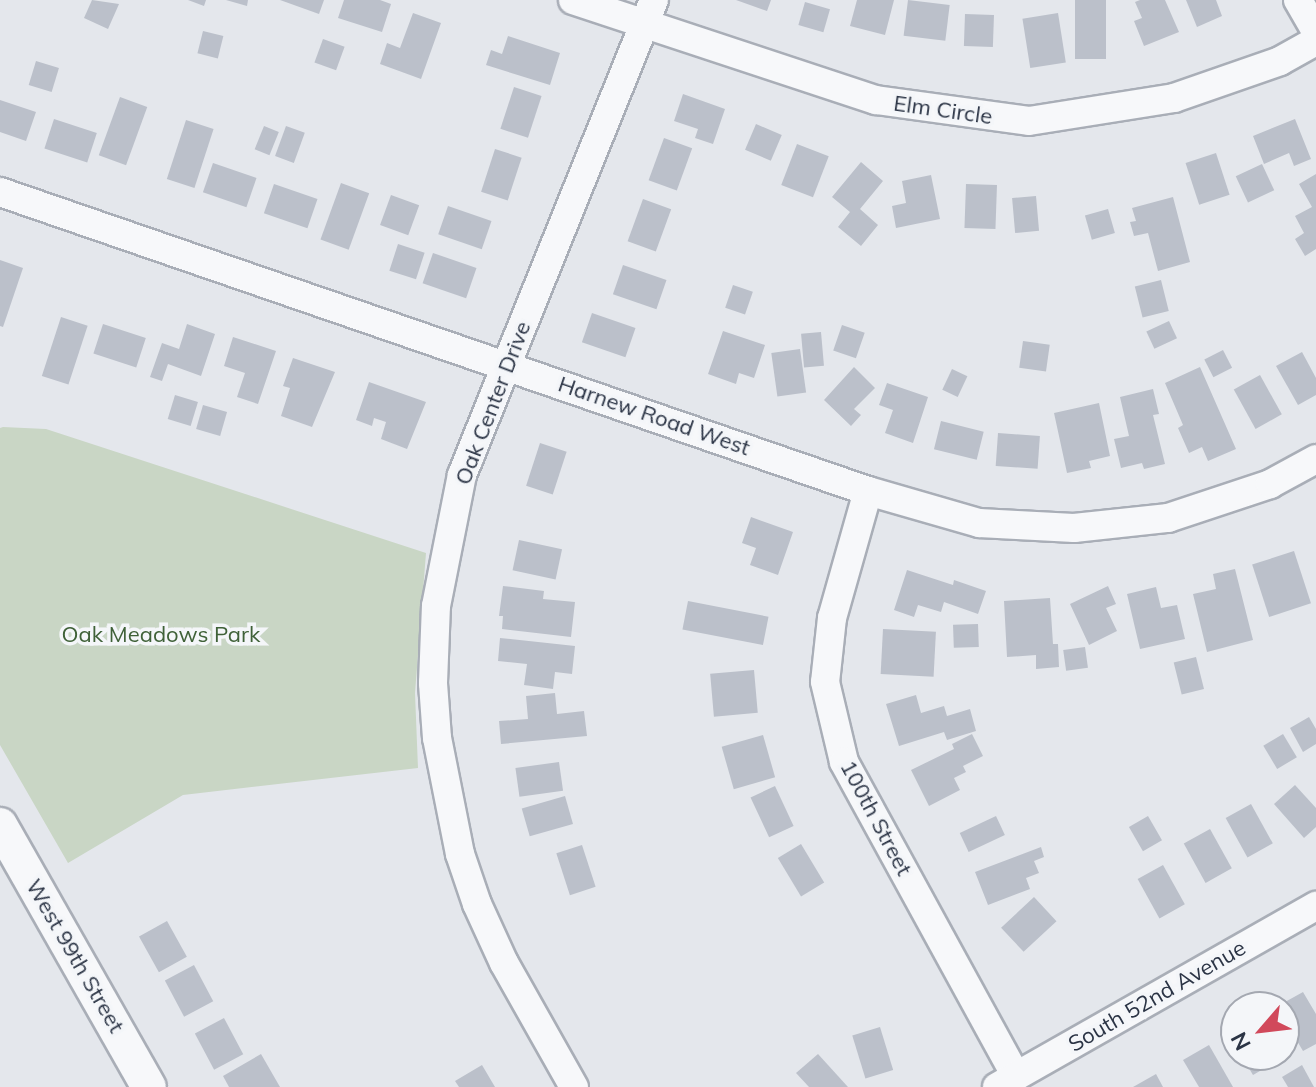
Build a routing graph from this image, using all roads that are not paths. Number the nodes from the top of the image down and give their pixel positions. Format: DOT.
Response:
graph roads {
  1 [pos="573,0"];
  2 [pos="1298,0"];
  3 [pos="649,12"];
  4 [pos="1316,31"];
  5 [pos="1316,41"];
  6 [pos="0,192"];
  7 [pos="508,364"];
  8 [pos="1316,459"];
  9 [pos="868,491"];
  10 [pos="0,825"];
  11 [pos="1316,906"];
  12 [pos="1007,1082"];
  13 [pos="149,1087"];
  14 [pos="574,1087"];
  1 -- 3 [label="street, Elm Circle"];
  2 -- 4 [label="street"];
  3 -- 5 [label="street, Elm Circle"];
  3 -- 7 [label="street, Oak Center Drive"];
  6 -- 7 [label="street, Harnew Road West"];
  7 -- 9 [label="street, Harnew Road West"];
  7 -- 14 [label="street, Oak Center Drive"];
  8 -- 9 [label="street, Harnew Road West"];
  9 -- 12 [label="street, 100th Street"];
  10 -- 13 [label="street, West 99th Street"];
  11 -- 12 [label="street, South 52nd Avenue"];
}
